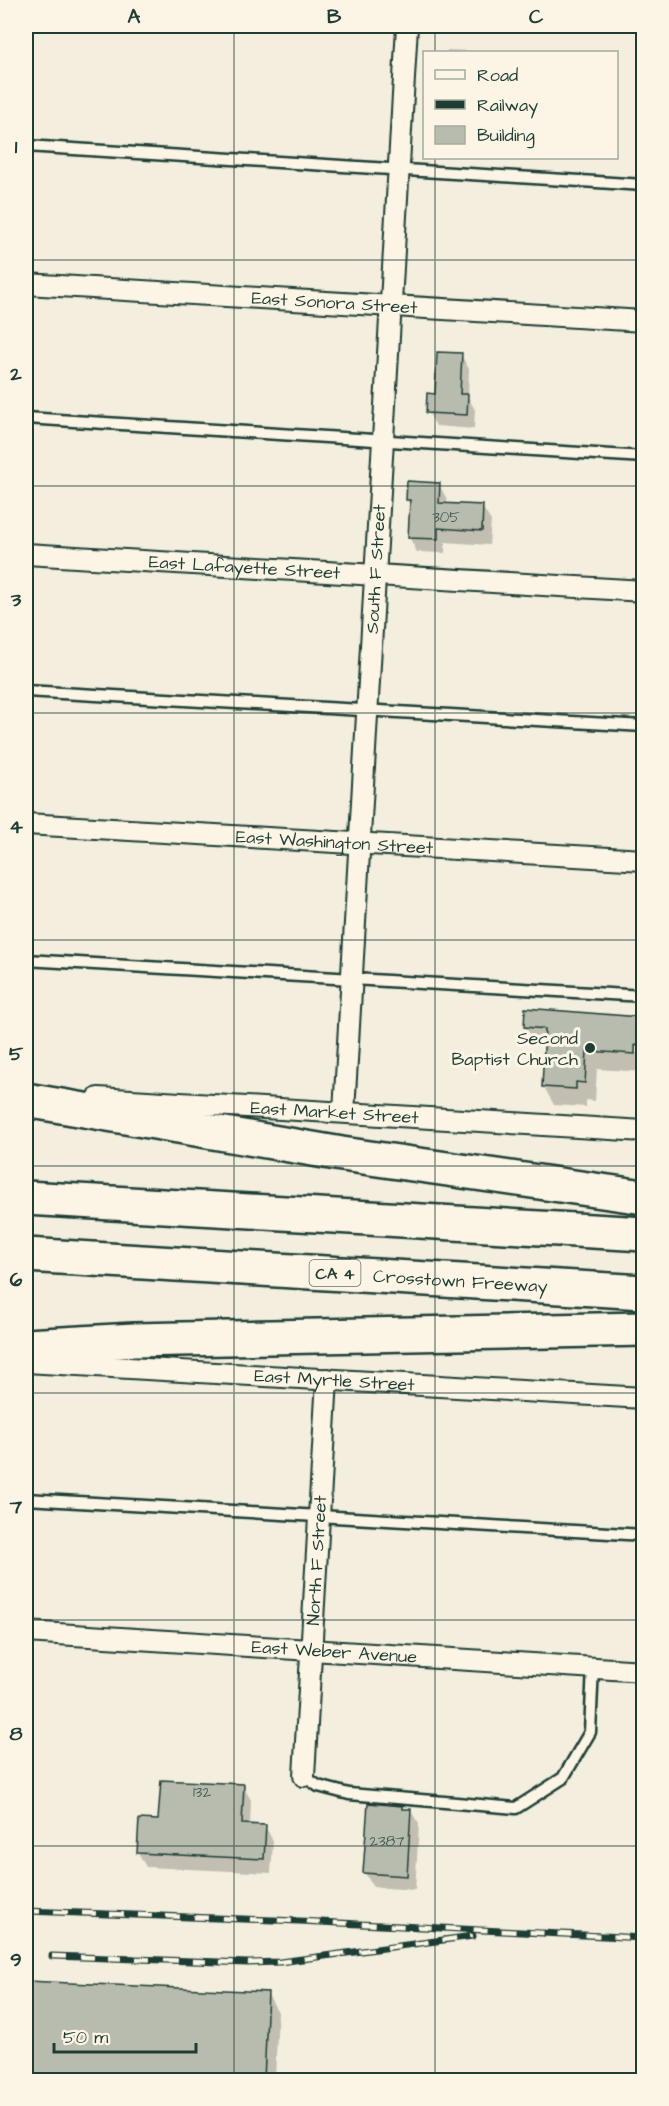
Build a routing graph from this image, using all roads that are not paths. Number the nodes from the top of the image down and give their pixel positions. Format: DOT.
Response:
graph roads {
  1 [pos="407,26"];
  2 [pos="26,146"];
  3 [pos="398,170"];
  4 [pos="644,185"];
  5 [pos="26,284"];
  6 [pos="390,306"];
  7 [pos="644,321"];
  8 [pos="26,418"];
  9 [pos="382,439"];
  10 [pos="644,457"];
  11 [pos="26,554"];
  12 [pos="375,575"];
  13 [pos="644,591"];
  14 [pos="26,691"];
  15 [pos="368,710"];
  16 [pos="644,726"];
  17 [pos="26,824"];
  18 [pos="360,843"];
  19 [pos="644,860"];
  20 [pos="26,960"];
  21 [pos="352,978"];
  22 [pos="644,996"];
  23 [pos="26,1094"];
  24 [pos="26,1100"];
  25 [pos="344,1113"];
  26 [pos="644,1131"];
  27 [pos="644,1197"];
  28 [pos="26,1198"];
  29 [pos="644,1234"];
  30 [pos="26,1255"];
  31 [pos="644,1293"];
  32 [pos="644,1329"];
  33 [pos="26,1346"];
  34 [pos="26,1362"];
  35 [pos="327,1380"];
  36 [pos="644,1398"];
  37 [pos="26,1499"];
  38 [pos="319,1516"];
  39 [pos="644,1534"];
  40 [pos="26,1632"];
  41 [pos="311,1650"];
  42 [pos="593,1667"];
  43 [pos="644,1671"];
  44 [pos="304,1776"];
  1 -- 3 [label="street, South F Street"];
  2 -- 3 [label="lane"];
  3 -- 4 [label="lane"];
  3 -- 6 [label="street, South F Street"];
  5 -- 6 [label="street, East Sonora Street"];
  6 -- 7 [label="street, East Sonora Street"];
  6 -- 9 [label="street, South F Street"];
  8 -- 9 [label="lane"];
  9 -- 10 [label="lane"];
  9 -- 12 [label="street, South F Street"];
  11 -- 12 [label="street, East Lafayette Street"];
  12 -- 13 [label="street, East Lafayette Street"];
  12 -- 15 [label="street, South F Street"];
  14 -- 15 [label="lane"];
  15 -- 16 [label="lane"];
  15 -- 18 [label="street, South F Street"];
  17 -- 18 [label="street, East Washington Street"];
  18 -- 19 [label="street, East Washington Street"];
  18 -- 21 [label="street, South F Street"];
  20 -- 21 [label="lane"];
  21 -- 22 [label="lane"];
  21 -- 25 [label="street, South F Street"];
  23 -- 25 [label="street, East Market Street"];
  24 -- 27 [label="highway"];
  25 -- 26 [label="street, East Market Street"];
  28 -- 29 [label="highway"];
  30 -- 31 [label="highway, Crosstown Freeway / CA 4"];
  32 -- 33 [label="highway"];
  34 -- 35 [label="street, East Myrtle Street"];
  35 -- 36 [label="street, East Myrtle Street"];
  35 -- 38 [label="street, North F Street"];
  37 -- 38 [label="lane"];
  38 -- 39 [label="lane"];
  38 -- 41 [label="street, North F Street"];
  40 -- 41 [label="street, East Weber Avenue"];
  41 -- 42 [label="street, East Weber Avenue"];
  41 -- 44 [label="street, North F Street"];
  42 -- 43 [label="street, East Weber Avenue"];
  42 -- 44 [label="lane"];
}
